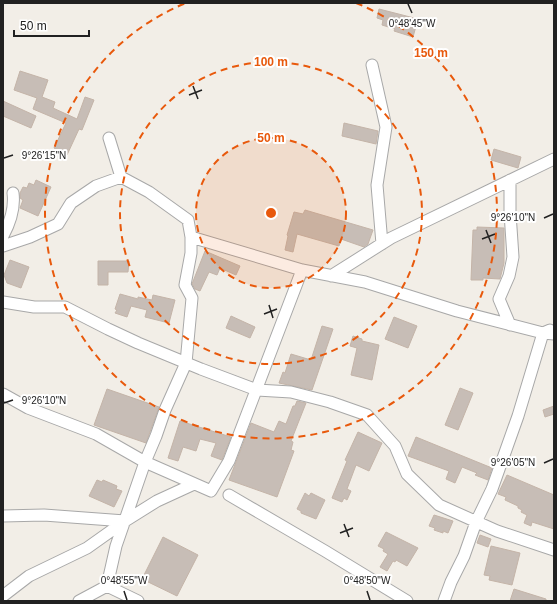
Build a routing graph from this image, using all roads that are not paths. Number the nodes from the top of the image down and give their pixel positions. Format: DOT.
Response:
graph roads {
  1 [pos="372,65"];
  2 [pos="109,138"];
  3 [pos="554,159"];
  4 [pos="122,177"];
  5 [pos="510,180"];
  6 [pos="13,193"];
  7 [pos="3,236"];
  8 [pos="191,237"];
  9 [pos="382,244"];
  10 [pos="3,246"];
  11 [pos="302,270"];
  12 [pos="331,276"];
  13 [pos="3,302"];
  14 [pos="510,324"];
  15 [pos="554,329"];
  16 [pos="548,334"];
  17 [pos="186,363"];
  18 [pos="257,390"];
  19 [pos="3,394"];
  20 [pos="144,462"];
  21 [pos="194,484"];
  22 [pos="229,496"];
  23 [pos="3,516"];
  24 [pos="125,521"];
  25 [pos="476,522"];
  26 [pos="554,550"];
  27 [pos="107,586"];
  28 [pos="3,596"];
  29 [pos="79,601"];
  30 [pos="138,601"];
  31 [pos="407,601"];
  32 [pos="444,601"];
  1 -- 9 [label="street"];
  2 -- 4 [label="street"];
  3 -- 5 [label="street"];
  4 -- 8 [label="street"];
  4 -- 10 [label="street"];
  5 -- 9 [label="street"];
  5 -- 14 [label="street"];
  6 -- 7 [label="street"];
  8 -- 11 [label="street"];
  8 -- 17 [label="street"];
  9 -- 12 [label="street"];
  11 -- 12 [label="street"];
  11 -- 18 [label="street"];
  12 -- 14 [label="street"];
  13 -- 17 [label="street"];
  14 -- 16 [label="street"];
  15 -- 16 [label="street"];
  16 -- 25 [label="street"];
  17 -- 18 [label="street"];
  17 -- 20 [label="street"];
  18 -- 21 [label="street"];
  18 -- 25 [label="street"];
  19 -- 20 [label="street"];
  20 -- 21 [label="street"];
  20 -- 24 [label="street"];
  21 -- 24 [label="street"];
  22 -- 31 [label="street"];
  23 -- 24 [label="street"];
  24 -- 27 [label="street"];
  24 -- 28 [label="street"];
  25 -- 26 [label="street"];
  25 -- 32 [label="street"];
  27 -- 29 [label="street"];
  27 -- 30 [label="street"];
}
